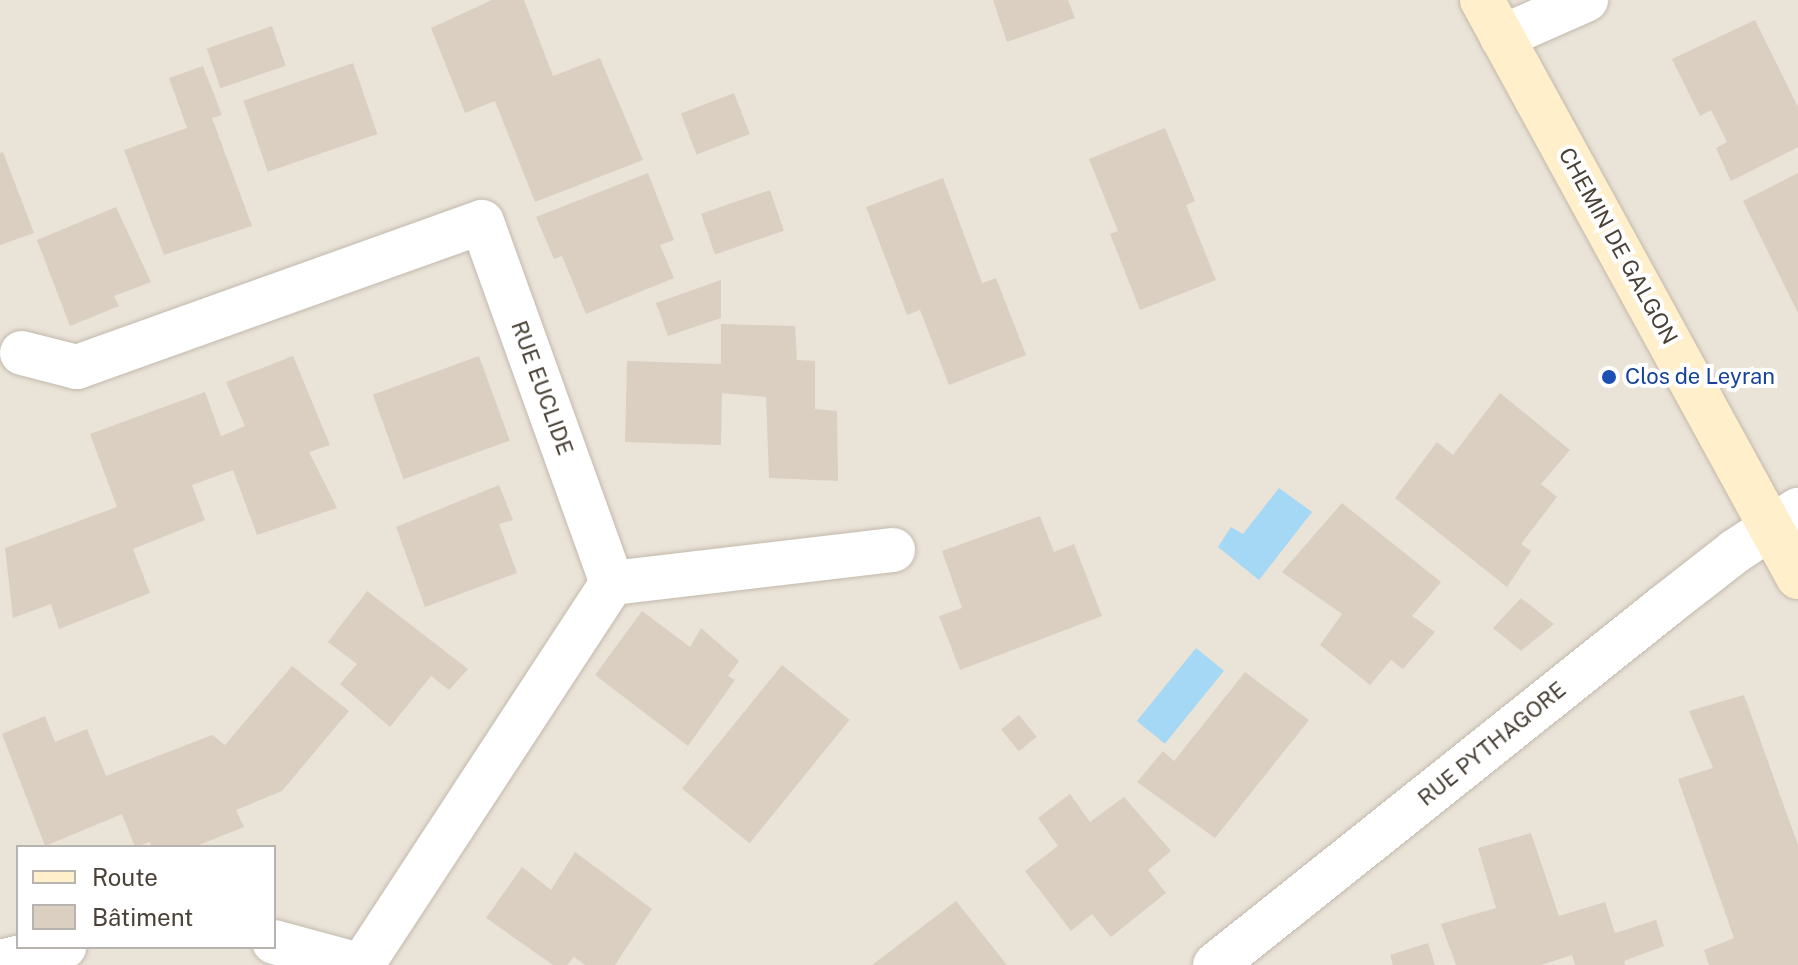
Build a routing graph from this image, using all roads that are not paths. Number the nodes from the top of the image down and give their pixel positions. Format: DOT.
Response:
graph roads {
  1 [pos="1586,0"];
  2 [pos="1492,19"];
  3 [pos="22,353"];
  4 [pos="1785,518"];
  5 [pos="893,550"];
  6 [pos="1798,577"];
  7 [pos="612,583"];
  8 [pos="276,943"];
  9 [pos="55,949"];
  10 [pos="0,962"];
  11 [pos="360,965"];
  12 [pos="1215,965"];
  1 -- 2 [label="street"];
  2 -- 4 [label="main road, CHEMIN DE GALGON"];
  3 -- 7 [label="street, RUE EUCLIDE"];
  4 -- 6 [label="main road, CHEMIN DE GALGON"];
  4 -- 12 [label="street, RUE PYTHAGORE"];
  5 -- 7 [label="street"];
  7 -- 11 [label="street"];
  8 -- 11 [label="street"];
  9 -- 10 [label="street"];
}
